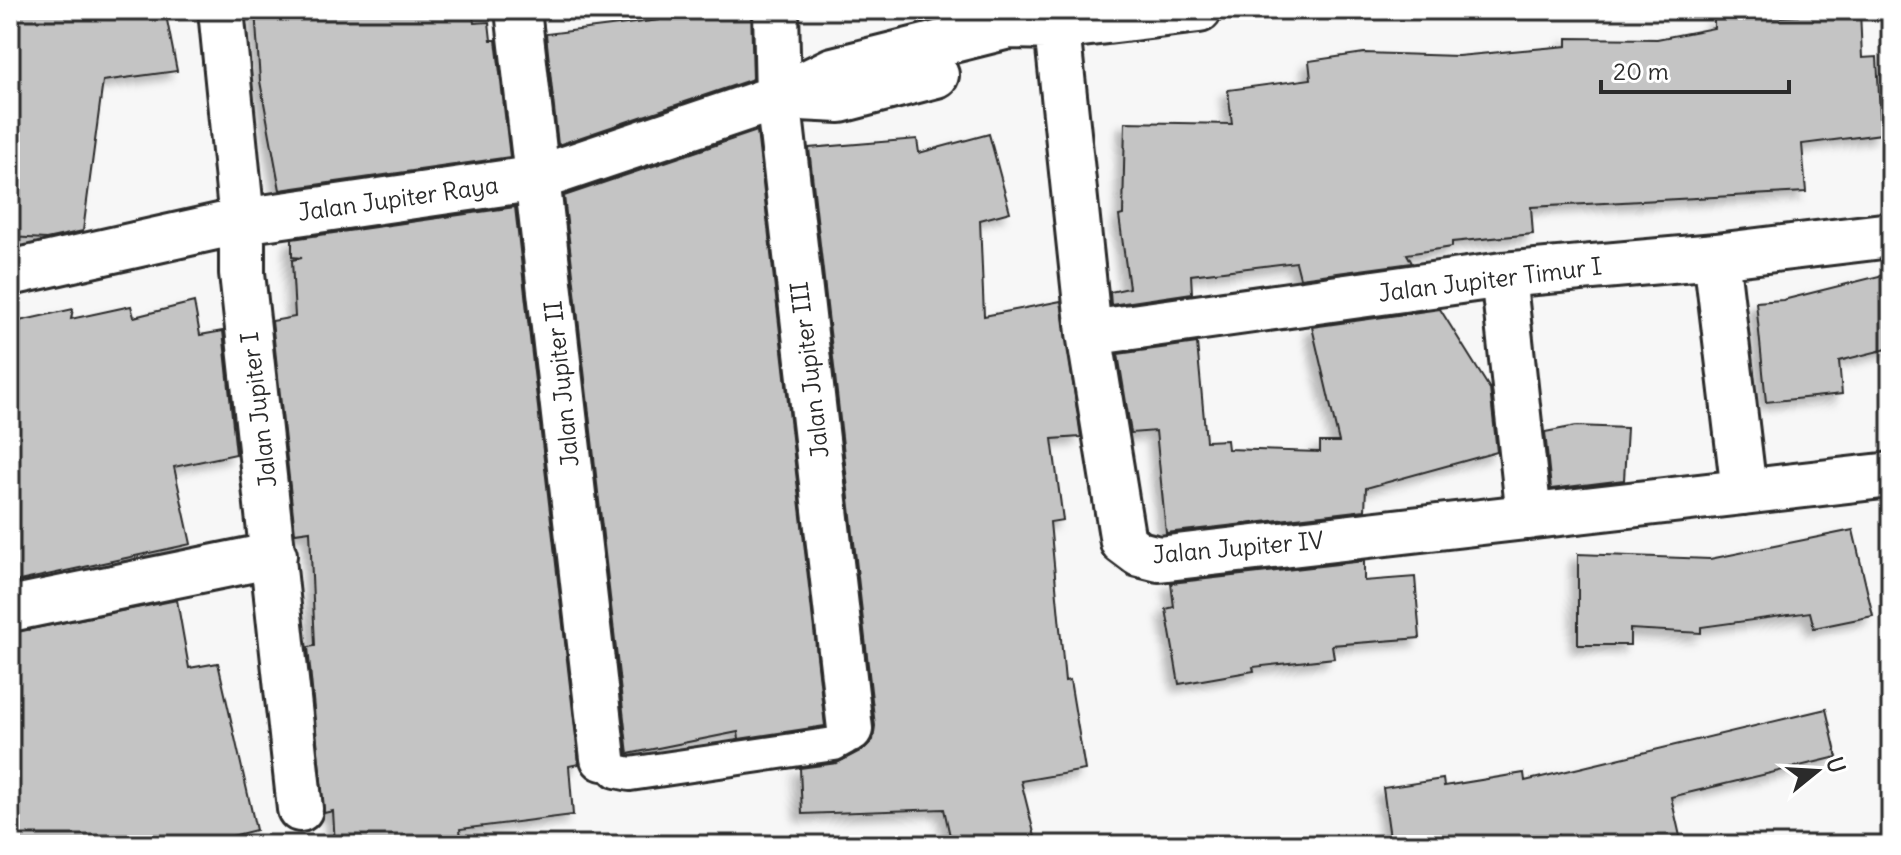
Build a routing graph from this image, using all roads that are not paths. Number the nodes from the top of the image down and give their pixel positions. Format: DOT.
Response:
graph roads {
  1 [pos="221,10"];
  2 [pos="518,10"];
  3 [pos="776,10"];
  4 [pos="1199,10"];
  5 [pos="1056,18"];
  6 [pos="778,97"];
  7 [pos="538,178"];
  8 [pos="242,221"];
  9 [pos="1891,235"];
  10 [pos="1716,256"];
  11 [pos="10,273"];
  12 [pos="1503,275"];
  13 [pos="1089,333"];
  14 [pos="1891,475"];
  15 [pos="1744,492"];
  16 [pos="1529,517"];
  17 [pos="274,555"];
  18 [pos="10,609"];
  19 [pos="850,729"];
  20 [pos="603,758"];
  21 [pos="300,809"];
  1 -- 8 [label="street, Jalan Jupiter I"];
  2 -- 7 [label="street, Jalan Jupiter II"];
  3 -- 6 [label="street, Jalan Jupiter III"];
  4 -- 5 [label="street, Jalan Jupiter Raya"];
  5 -- 6 [label="street, Jalan Jupiter Raya"];
  5 -- 13 [label="street, Jalan Jupiter IV"];
  6 -- 7 [label="street, Jalan Jupiter Raya"];
  6 -- 19 [label="street, Jalan Jupiter III"];
  7 -- 8 [label="street, Jalan Jupiter Raya"];
  7 -- 20 [label="street, Jalan Jupiter II"];
  8 -- 11 [label="street, Jalan Jupiter Raya"];
  8 -- 17 [label="street, Jalan Jupiter I"];
  9 -- 10 [label="street, Jalan Jupiter Timur I"];
  10 -- 12 [label="street, Jalan Jupiter Timur I"];
  10 -- 15 [label="street"];
  12 -- 13 [label="street, Jalan Jupiter Timur I"];
  12 -- 16 [label="street"];
  13 -- 16 [label="street, Jalan Jupiter IV"];
  14 -- 15 [label="street, Jalan Jupiter IV"];
  15 -- 16 [label="street, Jalan Jupiter IV"];
  17 -- 18 [label="street"];
  17 -- 21 [label="street, Jalan Jupiter I"];
  19 -- 20 [label="lane"];
}
